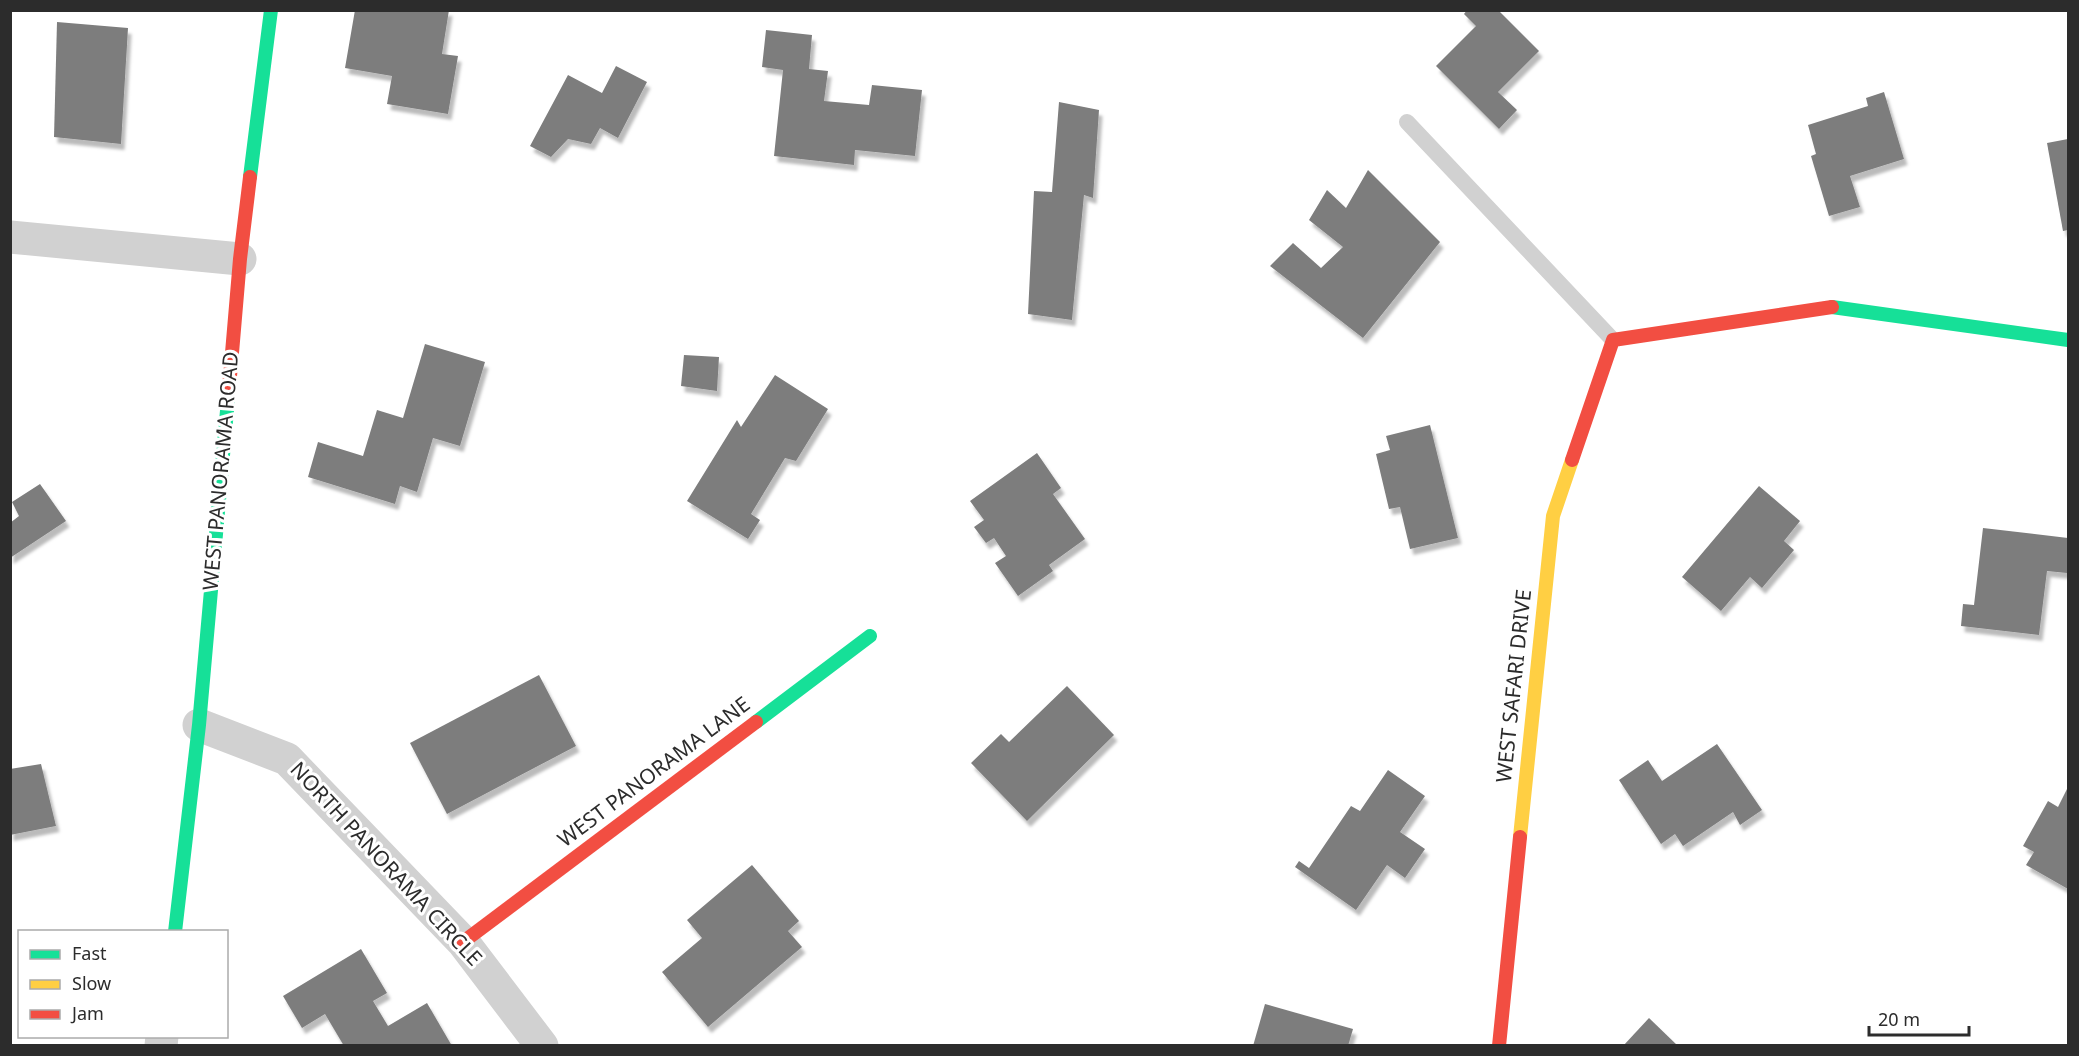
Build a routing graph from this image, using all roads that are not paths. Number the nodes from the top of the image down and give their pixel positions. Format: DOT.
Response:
graph roads {
  1 [pos="271,10"];
  2 [pos="1407,122"];
  3 [pos="10,237"];
  4 [pos="240,259"];
  5 [pos="1613,340"];
  6 [pos="2068,340"];
  7 [pos="870,636"];
  8 [pos="199,725"];
  9 [pos="175,930"];
  10 [pos="463,942"];
  11 [pos="542,1046"];
  12 [pos="1499,1046"];
  1 -- 4 [label="street, WEST PANORAMA ROAD"];
  2 -- 5 [label="lane"];
  3 -- 4 [label="street"];
  4 -- 8 [label="street, WEST PANORAMA ROAD"];
  5 -- 6 [label="street"];
  5 -- 12 [label="street, WEST SAFARI DRIVE"];
  7 -- 10 [label="street, WEST PANORAMA LANE"];
  8 -- 9 [label="street, WEST PANORAMA ROAD"];
  8 -- 10 [label="street, NORTH PANORAMA CIRCLE"];
  10 -- 11 [label="street, NORTH PANORAMA CIRCLE"];
}
